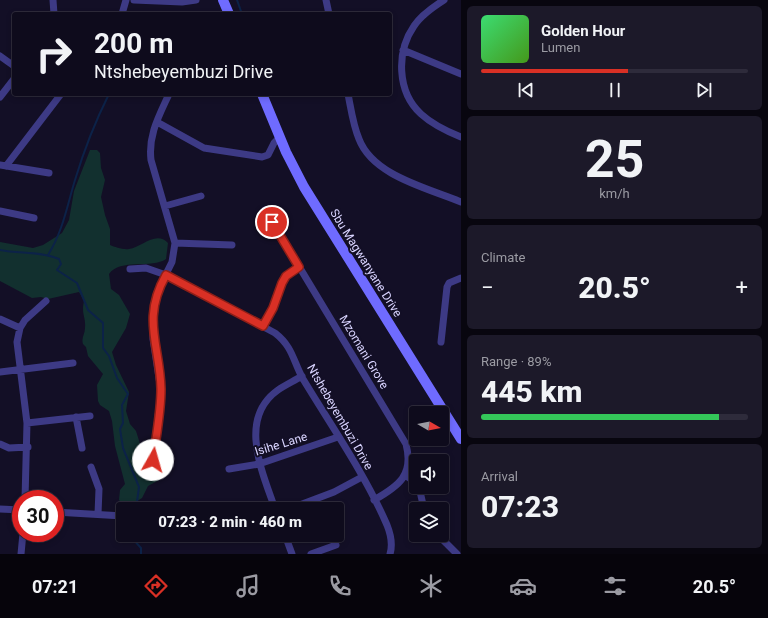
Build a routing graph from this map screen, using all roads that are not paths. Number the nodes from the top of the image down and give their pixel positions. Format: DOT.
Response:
graph roads {
  1 [pos="53,0"];
  2 [pos="126,0"];
  3 [pos="134,0"];
  4 [pos="196,0"];
  5 [pos="223,0"];
  6 [pos="326,0"];
  7 [pos="444,0"];
  8 [pos="54,12"];
  9 [pos="123,12"];
  10 [pos="228,12"];
  11 [pos="329,12"];
  12 [pos="403,50"];
  13 [pos="0,56"];
  14 [pos="12,65"];
  15 [pos="461,74"];
  16 [pos="12,83"];
  17 [pos="59,96"];
  18 [pos="168,96"];
  19 [pos="263,96"];
  20 [pos="348,96"];
  21 [pos="0,98"];
  22 [pos="157,122"];
  23 [pos="280,137"];
  24 [pos="461,137"];
  25 [pos="3,165"];
  26 [pos="49,173"];
  27 [pos="201,196"];
  28 [pos="461,202"];
  29 [pos="165,206"];
  30 [pos="265,210"];
  31 [pos="0,211"];
  32 [pos="34,218"];
  33 [pos="175,243"];
  34 [pos="232,245"];
  35 [pos="299,267"];
  36 [pos="130,269"];
  37 [pos="166,275"];
  38 [pos="461,278"];
  39 [pos="46,301"];
  40 [pos="0,319"];
  41 [pos="263,326"];
  42 [pos="20,328"];
  43 [pos="441,342"];
  44 [pos="73,363"];
  45 [pos="20,370"];
  46 [pos="0,372"];
  47 [pos="302,376"];
  48 [pos="90,416"];
  49 [pos="76,417"];
  50 [pos="27,423"];
  51 [pos="338,437"];
  52 [pos="461,439"];
  53 [pos="0,444"];
  54 [pos="28,447"];
  55 [pos="82,448"];
  56 [pos="153,460"];
  57 [pos="259,464"];
  58 [pos="91,467"];
  59 [pos="229,469"];
  60 [pos="406,475"];
  61 [pos="362,477"];
  62 [pos="409,477"];
  63 [pos="26,490"];
  64 [pos="374,500"];
  65 [pos="273,502"];
  66 [pos="307,502"];
  67 [pos="0,509"];
  68 [pos="12,510"];
  69 [pos="64,512"];
  70 [pos="98,514"];
  71 [pos="116,515"];
  72 [pos="22,542"];
  73 [pos="288,542"];
  74 [pos="336,545"];
  75 [pos="447,550"];
  76 [pos="21,554"];
  77 [pos="292,554"];
  78 [pos="311,554"];
  79 [pos="390,554"];
  80 [pos="457,554"];
  1 -- 8 [label="street"];
  2 -- 9 [label="street"];
  3 -- 4 [label="street"];
  5 -- 10 [label="main road"];
  6 -- 11 [label="street"];
  7 -- 12 [label="street"];
  12 -- 15 [label="street"];
  12 -- 24 [label="street"];
  13 -- 14 [label="street"];
  16 -- 21 [label="street"];
  17 -- 25 [label="street"];
  18 -- 22 [label="street"];
  19 -- 23 [label="main road, Sbu Magwanyane Drive"];
  20 -- 28 [label="street"];
  22 -- 23 [label="street"];
  22 -- 29 [label="street"];
  23 -- 52 [label="main road, Sbu Magwanyane Drive"];
  25 -- 26 [label="street"];
  27 -- 29 [label="street"];
  29 -- 33 [label="street"];
  30 -- 35 [label="street, Mzomani Grove"];
  31 -- 32 [label="street"];
  33 -- 34 [label="street"];
  33 -- 37 [label="street"];
  35 -- 41 [label="street"];
  35 -- 60 [label="street, Mzomani Grove"];
  36 -- 37 [label="street, Ntshebeyembuzi Drive"];
  37 -- 41 [label="street, Ntshebeyembuzi Drive"];
  37 -- 56 [label="street"];
  38 -- 43 [label="street"];
  39 -- 42 [label="street"];
  40 -- 42 [label="street"];
  41 -- 47 [label="street, Ntshebeyembuzi Drive"];
  42 -- 45 [label="street"];
  44 -- 45 [label="street"];
  45 -- 46 [label="street"];
  45 -- 50 [label="street"];
  47 -- 51 [label="street, Ntshebeyembuzi Drive"];
  47 -- 57 [label="street"];
  48 -- 49 [label="street"];
  49 -- 50 [label="street"];
  49 -- 55 [label="street"];
  50 -- 54 [label="street"];
  51 -- 57 [label="street, Isihe Lane"];
  51 -- 61 [label="street, Ntshebeyembuzi Drive"];
  53 -- 54 [label="street"];
  54 -- 63 [label="street"];
  57 -- 59 [label="street, Isihe Lane"];
  57 -- 65 [label="street"];
  58 -- 70 [label="street"];
  60 -- 62 [label="street"];
  60 -- 64 [label="street"];
  61 -- 64 [label="street, Ntshebeyembuzi Drive"];
  61 -- 66 [label="street"];
  64 -- 79 [label="street, Ntshebeyembuzi Drive"];
  67 -- 68 [label="street"];
  69 -- 70 [label="street"];
  70 -- 71 [label="street"];
  72 -- 76 [label="street"];
  73 -- 77 [label="street"];
  74 -- 78 [label="street"];
  75 -- 80 [label="street"];
}
